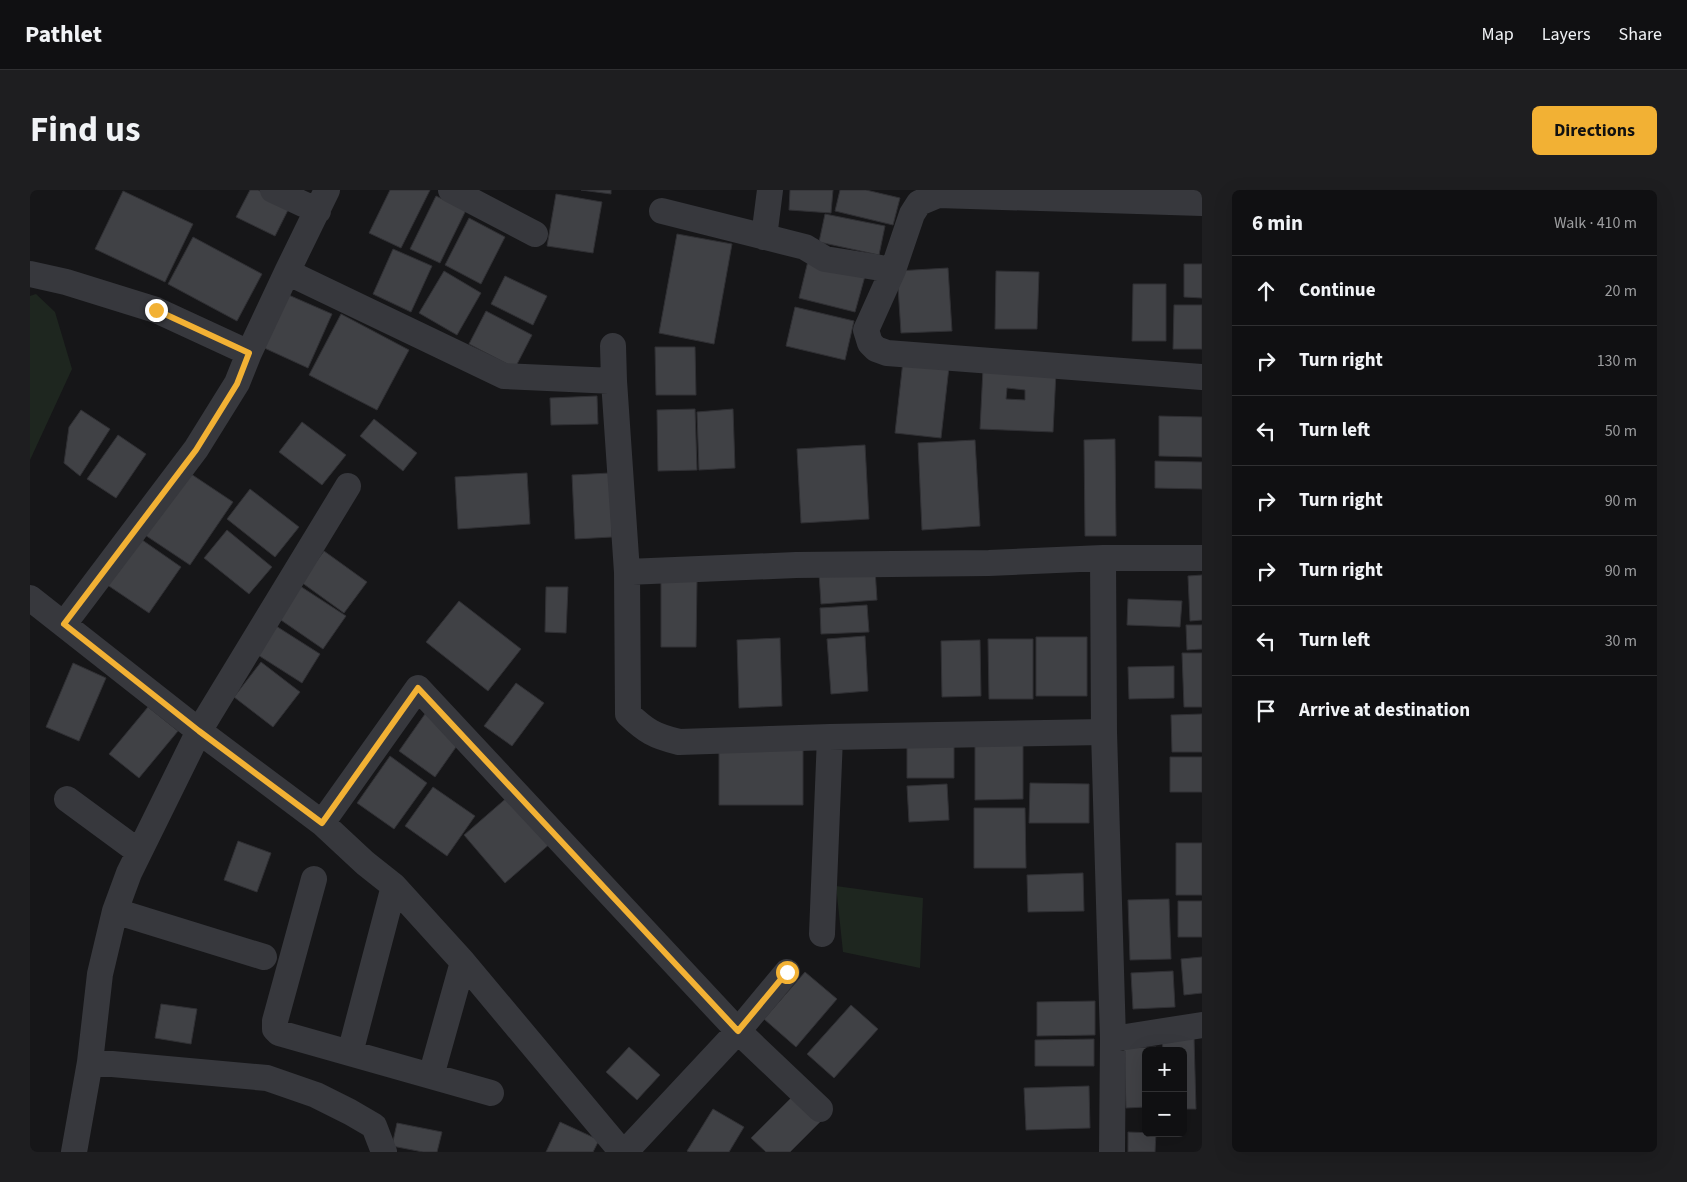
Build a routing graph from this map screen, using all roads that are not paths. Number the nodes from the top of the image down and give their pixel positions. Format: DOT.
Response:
graph roads {
  1 [pos="273,190"];
  2 [pos="451,190"];
  3 [pos="770,190"];
  4 [pos="1110,195"];
  5 [pos="322,201"];
  6 [pos="1202,203"];
  7 [pos="662,211"];
  8 [pos="535,234"];
  9 [pos="764,237"];
  10 [pos="893,270"];
  11 [pos="287,272"];
  12 [pos="30,274"];
  13 [pos="613,346"];
  14 [pos="249,353"];
  15 [pos="1202,377"];
  16 [pos="614,381"];
  17 [pos="348,486"];
  18 [pos="1103,558"];
  19 [pos="1202,558"];
  20 [pos="627,572"];
  21 [pos="30,598"];
  22 [pos="64,624"];
  23 [pos="199,731"];
  24 [pos="1104,732"];
  25 [pos="830,737"];
  26 [pos="67,799"];
  27 [pos="322,823"];
  28 [pos="139,852"];
  29 [pos="314,879"];
  30 [pos="394,886"];
  31 [pos="114,911"];
  32 [pos="822,934"];
  33 [pos="264,957"];
  34 [pos="463,962"];
  35 [pos="787,972"];
  36 [pos="1202,1025"];
  37 [pos="738,1031"];
  38 [pos="1113,1039"];
  39 [pos="350,1054"];
  40 [pos="90,1062"];
  41 [pos="431,1076"];
  42 [pos="491,1094"];
  43 [pos="820,1109"];
  44 [pos="74,1152"];
  45 [pos="384,1152"];
  46 [pos="624,1152"];
  47 [pos="1112,1152"];
  1 -- 5 [label="street"];
  2 -- 8 [label="street"];
  3 -- 9 [label="street"];
  4 -- 6 [label="street"];
  4 -- 10 [label="street"];
  5 -- 11 [label="street"];
  7 -- 9 [label="street"];
  9 -- 10 [label="street"];
  10 -- 15 [label="street"];
  11 -- 14 [label="street"];
  11 -- 16 [label="street"];
  12 -- 14 [label="street"];
  13 -- 16 [label="street"];
  14 -- 22 [label="street"];
  16 -- 20 [label="street"];
  17 -- 23 [label="street"];
  18 -- 19 [label="street"];
  18 -- 20 [label="street"];
  18 -- 24 [label="street"];
  20 -- 25 [label="street"];
  21 -- 22 [label="street"];
  22 -- 23 [label="street"];
  23 -- 27 [label="street"];
  23 -- 28 [label="street"];
  24 -- 25 [label="street"];
  24 -- 38 [label="street"];
  25 -- 32 [label="street"];
  26 -- 28 [label="street"];
  27 -- 30 [label="street"];
  27 -- 37 [label="street"];
  28 -- 31 [label="street"];
  29 -- 39 [label="street"];
  30 -- 34 [label="street"];
  30 -- 39 [label="street"];
  31 -- 33 [label="street"];
  31 -- 40 [label="street"];
  34 -- 41 [label="street"];
  34 -- 46 [label="street"];
  35 -- 37 [label="street"];
  36 -- 38 [label="street"];
  37 -- 43 [label="street"];
  37 -- 46 [label="street"];
  38 -- 47 [label="street"];
  39 -- 41 [label="street"];
  40 -- 44 [label="street"];
  40 -- 45 [label="street"];
  41 -- 42 [label="street"];
}
